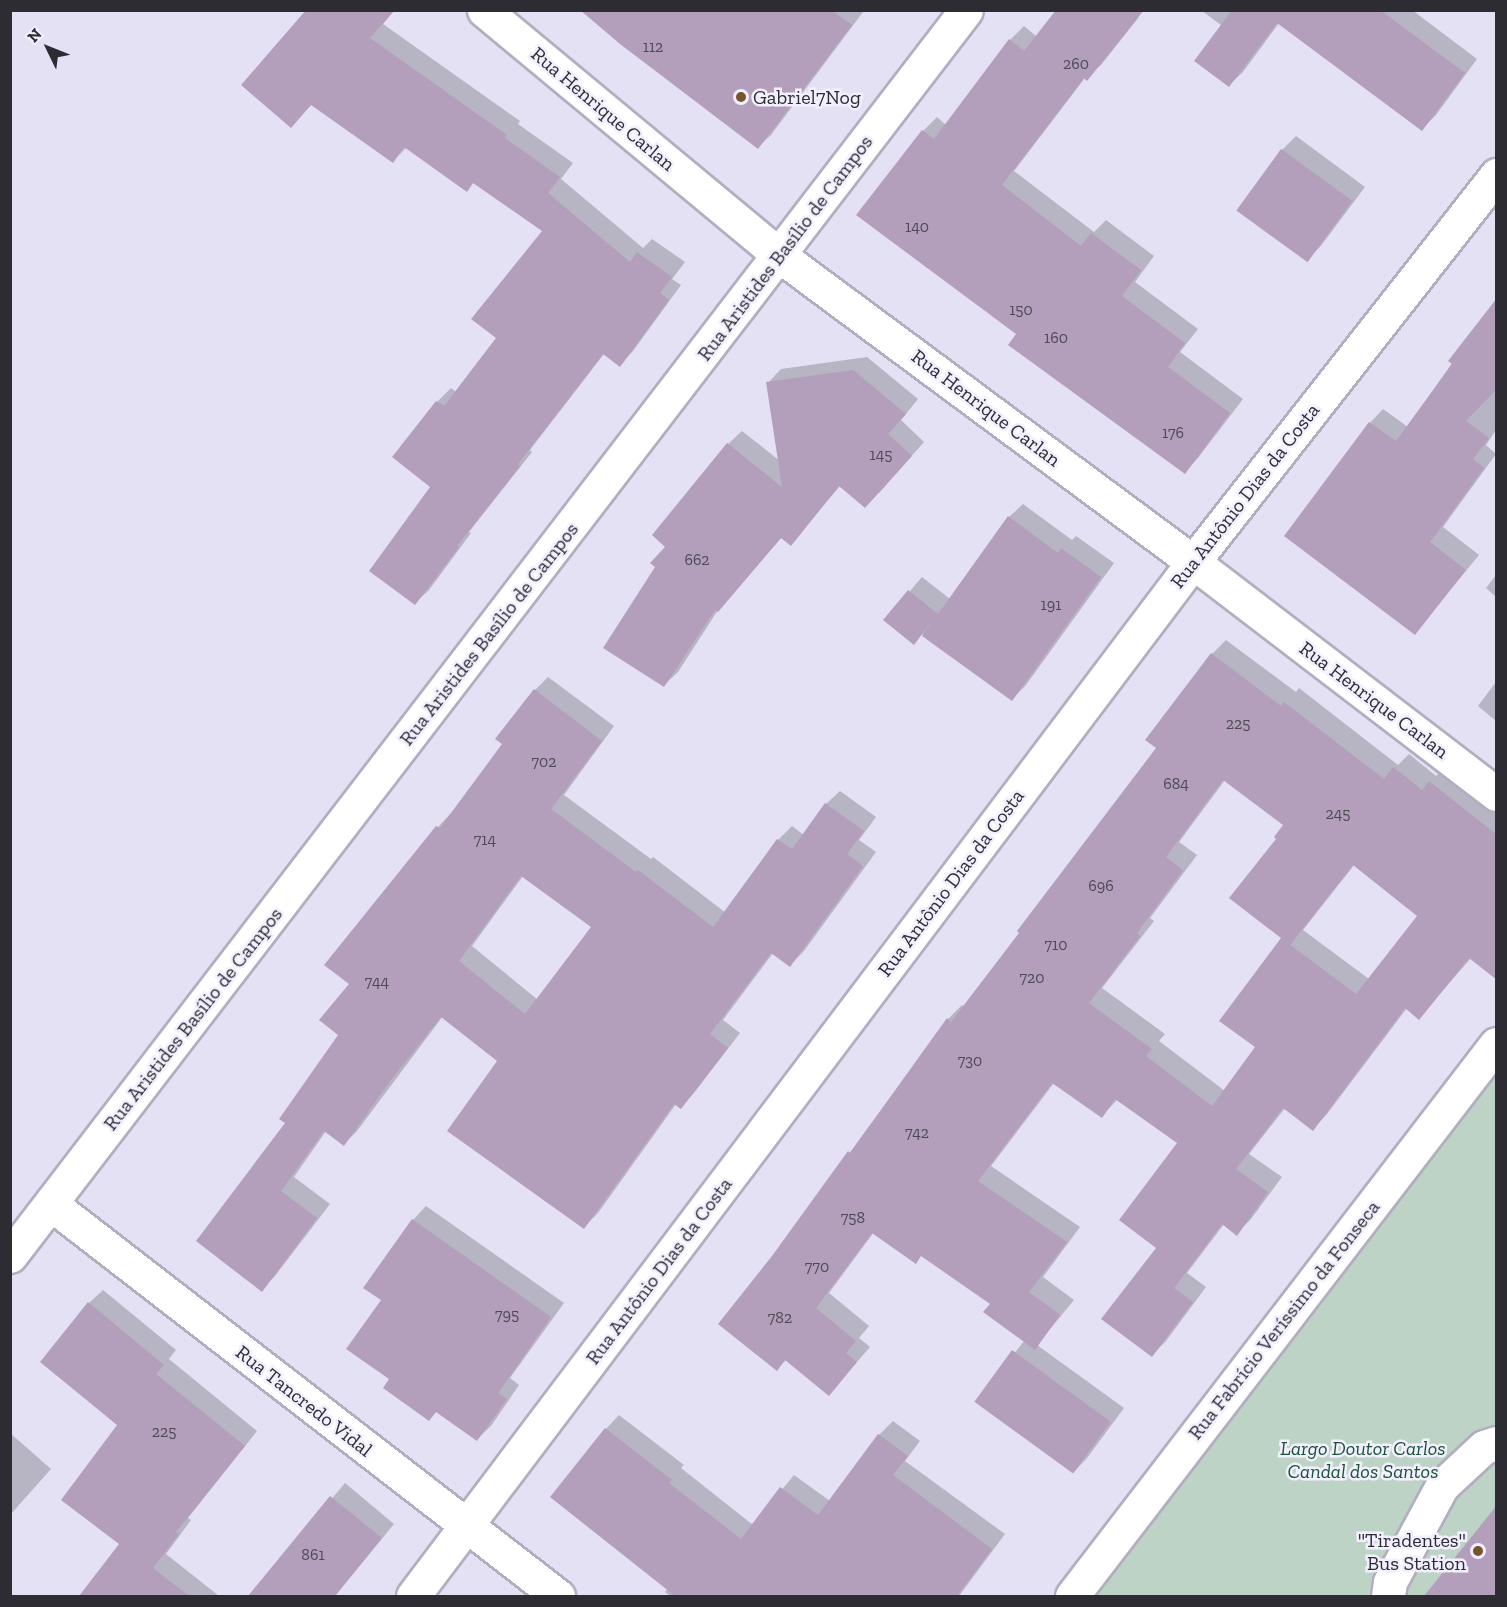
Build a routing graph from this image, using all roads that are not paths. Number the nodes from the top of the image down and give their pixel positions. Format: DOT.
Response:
graph roads {
  1 [pos="484,10"];
  2 [pos="966,10"];
  3 [pos="1497,175"];
  4 [pos="780,256"];
  5 [pos="1193,562"];
  6 [pos="1497,794"];
  7 [pos="1497,1044"];
  8 [pos="51,1204"];
  9 [pos="10,1256"];
  10 [pos="1497,1443"];
  11 [pos="466,1527"];
  12 [pos="413,1596"];
  13 [pos="558,1596"];
  14 [pos="1072,1596"];
  15 [pos="1388,1596"];
  1 -- 4 [label="street, Rua Henrique Carlan"];
  2 -- 4 [label="street, Rua Aristides Basílio de Campos"];
  3 -- 5 [label="street, Rua Antônio Dias da Costa"];
  4 -- 5 [label="street, Rua Henrique Carlan"];
  4 -- 8 [label="street, Rua Aristides Basílio de Campos"];
  5 -- 6 [label="street, Rua Henrique Carlan"];
  5 -- 11 [label="street, Rua Antônio Dias da Costa"];
  7 -- 14 [label="street, Rua Fabrício Veríssimo da Fonseca"];
  8 -- 9 [label="street, Rua Aristides Basílio de Campos"];
  8 -- 11 [label="street, Rua Tancredo Vidal"];
  10 -- 15 [label="street"];
  11 -- 12 [label="street, Rua Antônio Dias da Costa"];
  11 -- 13 [label="street, Rua Tancredo Vidal"];
}
